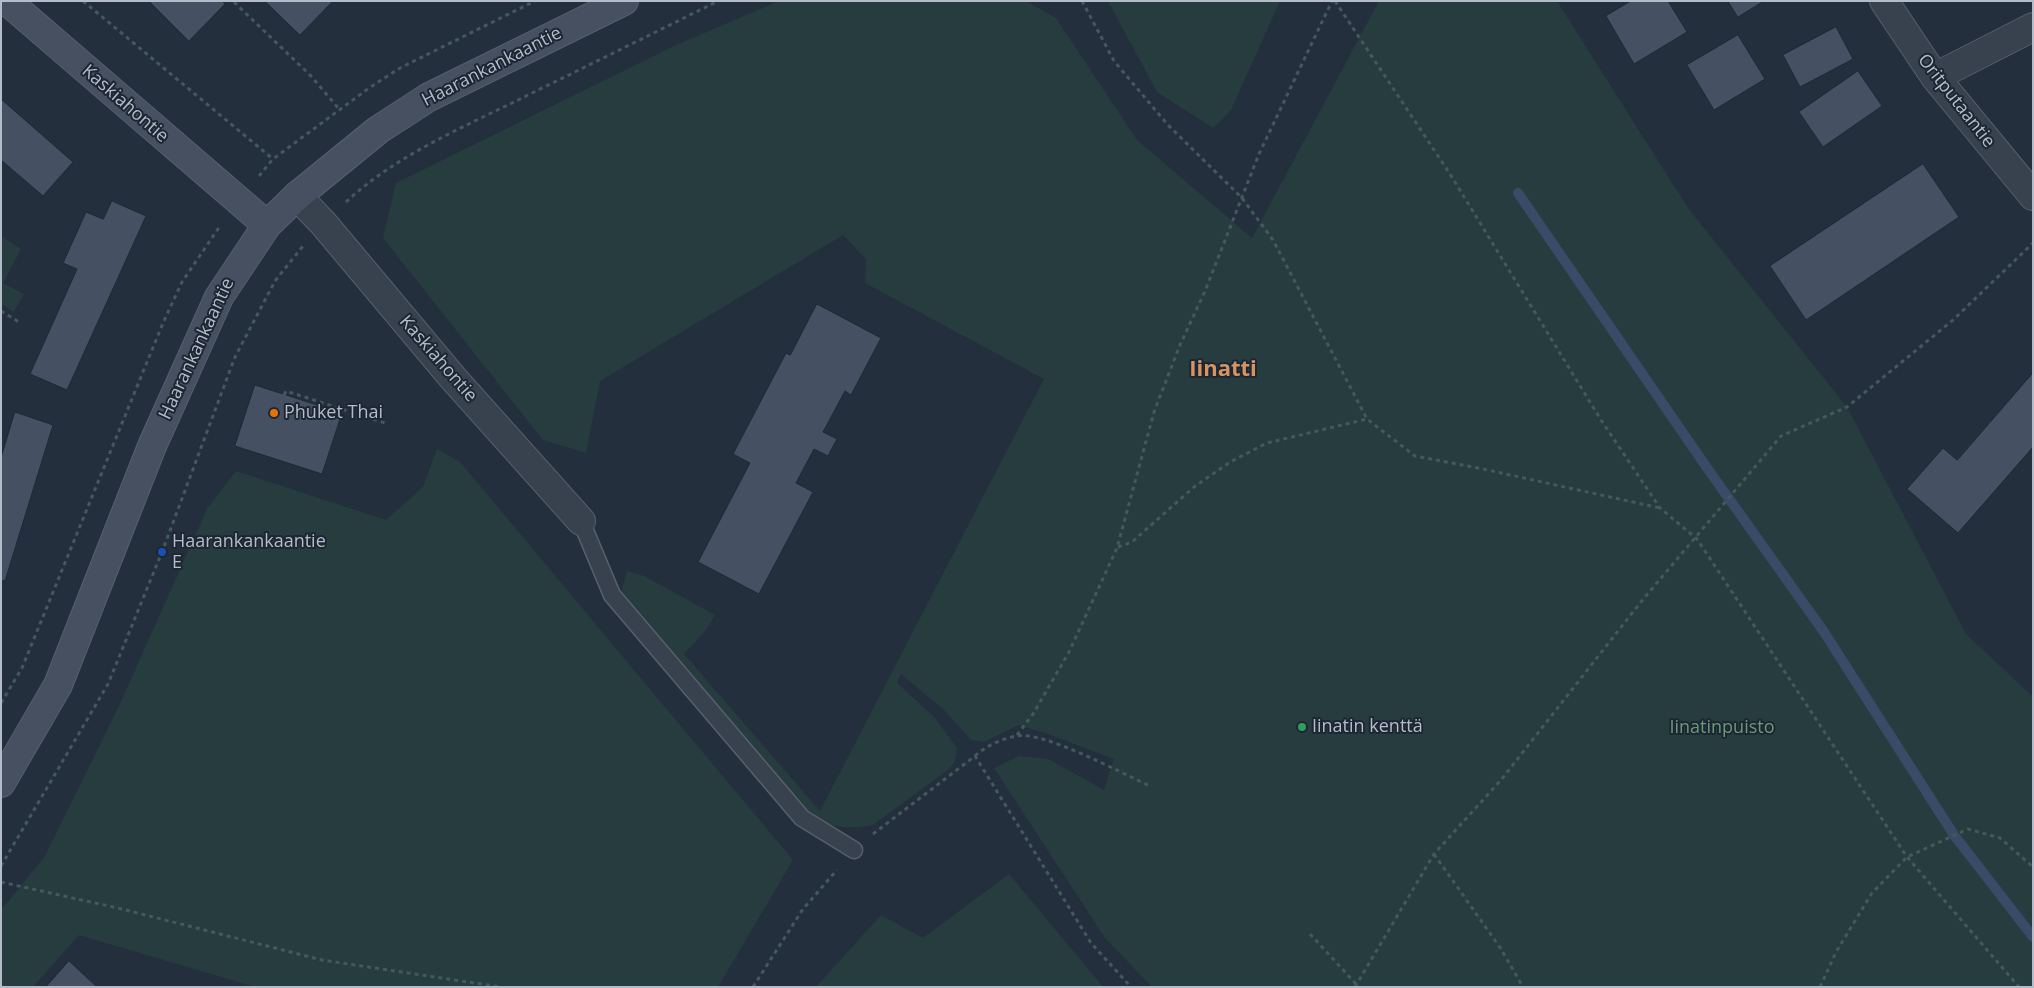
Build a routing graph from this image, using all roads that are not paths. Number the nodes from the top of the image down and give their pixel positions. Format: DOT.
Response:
graph roads {
  1 [pos="6,1"];
  2 [pos="624,1"];
  3 [pos="1884,1"];
  4 [pos="2033,27"];
  5 [pos="1935,78"];
  6 [pos="297,196"];
  7 [pos="2033,196"];
  8 [pos="267,226"];
  9 [pos="581,521"];
  10 [pos="1,783"];
  11 [pos="854,850"];
  1 -- 8 [label="street, Kaskiahontie"];
  2 -- 6 [label="street, Haarankankaantie"];
  3 -- 5 [label="street, Oritputaantie"];
  4 -- 5 [label="street"];
  5 -- 7 [label="street, Oritputaantie"];
  6 -- 8 [label="street, Haarankankaantie"];
  6 -- 9 [label="street, Kaskiahontie"];
  8 -- 10 [label="street, Haarankankaantie"];
  9 -- 11 [label="lane"];
}
